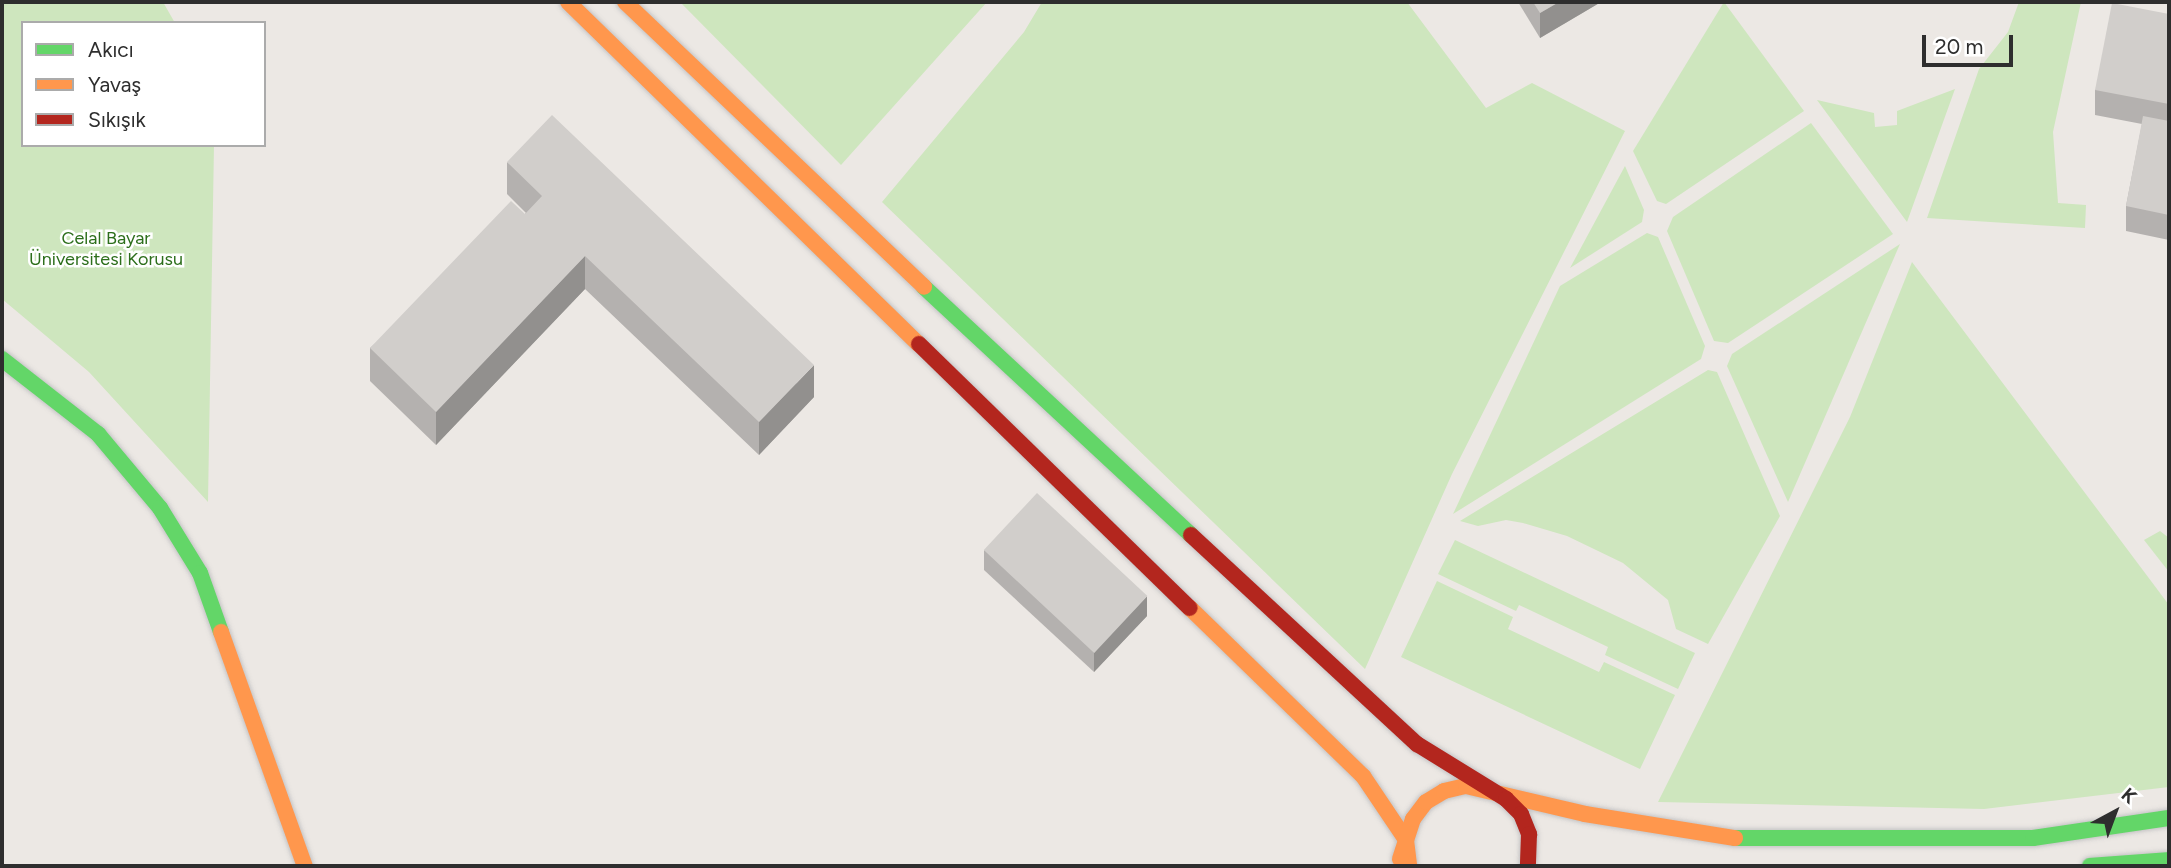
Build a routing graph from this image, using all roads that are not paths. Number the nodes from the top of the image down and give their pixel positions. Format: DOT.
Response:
graph roads {
  1 [pos="568,2"];
  2 [pos="625,2"];
  3 [pos="2,359"];
  4 [pos="1487,789"];
  5 [pos="2169,818"];
  6 [pos="1406,840"];
  7 [pos="2169,860"];
  8 [pos="305,866"];
  9 [pos="1398,866"];
  10 [pos="1409,866"];
  11 [pos="1528,866"];
  12 [pos="2090,866"];
  1 -- 6 [label="street"];
  2 -- 4 [label="street"];
  3 -- 8 [label="street"];
  4 -- 5 [label="street"];
  4 -- 6 [label="street"];
  4 -- 11 [label="street"];
  6 -- 9 [label="street"];
  6 -- 10 [label="street"];
  7 -- 12 [label="street"];
}
